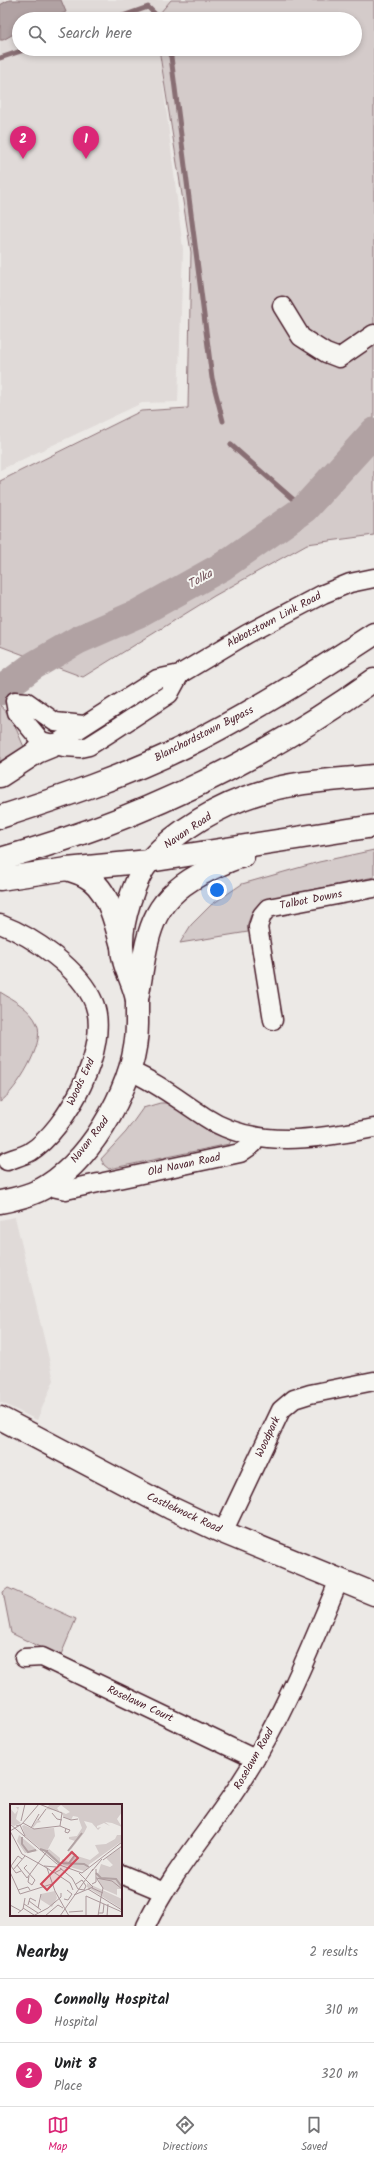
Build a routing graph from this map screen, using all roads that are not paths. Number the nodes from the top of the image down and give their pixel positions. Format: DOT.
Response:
graph roads {
  1 [pos="282,306"];
  2 [pos="374,334"];
  3 [pos="374,578"];
  4 [pos="374,634"];
  5 [pos="180,674"];
  6 [pos="374,680"];
  7 [pos="84,725"];
  8 [pos="54,745"];
  9 [pos="0,776"];
  10 [pos="374,776"];
  11 [pos="0,817"];
  12 [pos="374,826"];
  13 [pos="349,830"];
  14 [pos="0,859"];
  15 [pos="149,861"];
  16 [pos="68,869"];
  17 [pos="0,880"];
  18 [pos="374,888"];
  19 [pos="0,924"];
  20 [pos="122,946"];
  21 [pos="136,999"];
  22 [pos="273,1020"];
  23 [pos="130,1071"];
  24 [pos="374,1128"];
  25 [pos="257,1137"];
  26 [pos="7,1161"];
  27 [pos="47,1186"];
  28 [pos="0,1202"];
  29 [pos="374,1381"];
  30 [pos="0,1418"];
  31 [pos="223,1532"];
  32 [pos="339,1580"];
  33 [pos="374,1594"];
  34 [pos="24,1658"];
  35 [pos="255,1759"];
  36 [pos="122,1874"];
  37 [pos="164,1892"];
  38 [pos="146,1926"];
  1 -- 2 [label="street"];
  3 -- 5 [label="street, Abbotstown Link Road"];
  4 -- 11 [label="main road, Blanchardstown Bypass"];
  5 -- 7 [label="street, Abbotstown Link Road"];
  5 -- 8 [label="street, Abbotstown Link Road"];
  6 -- 14 [label="main road"];
  7 -- 8 [label="street, Abbotstown Link Road"];
  7 -- 8 [label="street, Abbotstown Link Road"];
  8 -- 9 [label="main road"];
  10 -- 15 [label="main road, Navan Road"];
  12 -- 13 [label="main road"];
  13 -- 15 [label="main road"];
  13 -- 21 [label="main road"];
  15 -- 16 [label="main road"];
  15 -- 20 [label="main road, Navan Road"];
  16 -- 17 [label="main road"];
  16 -- 20 [label="main road"];
  18 -- 22 [label="street, Talbot Downs"];
  19 -- 26 [label="street, Woods End"];
  20 -- 21 [label="main road, Navan Road"];
  21 -- 23 [label="main road, Navan Road"];
  23 -- 25 [label="street"];
  23 -- 27 [label="main road, Navan Road"];
  24 -- 25 [label="street"];
  25 -- 27 [label="street, Old Navan Road"];
  27 -- 28 [label="main road, Navan Road"];
  29 -- 31 [label="street, Woodpark"];
  30 -- 31 [label="main road, Castleknock Road"];
  31 -- 32 [label="main road, Castleknock Road"];
  32 -- 33 [label="main road, Castleknock Road"];
  32 -- 35 [label="street, Roselawn Road"];
  34 -- 35 [label="street, Roselawn Court"];
  35 -- 37 [label="street, Roselawn Road"];
  36 -- 37 [label="street"];
  37 -- 38 [label="street, Roselawn Road"];
}
